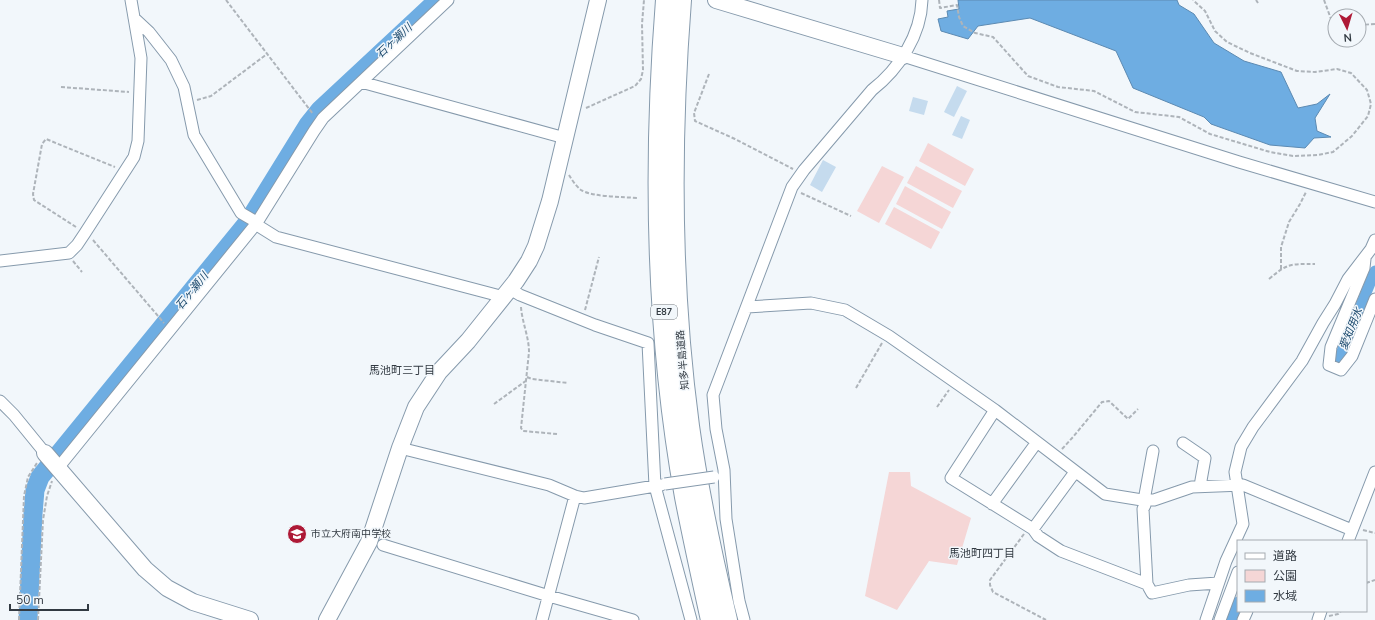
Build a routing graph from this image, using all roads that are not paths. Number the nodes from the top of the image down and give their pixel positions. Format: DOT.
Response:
graph roads {
  1 [pos="131,0"];
  2 [pos="448,0"];
  3 [pos="598,0"];
  4 [pos="716,0"];
  5 [pos="922,0"];
  6 [pos="676,1"];
  7 [pos="134,18"];
  8 [pos="903,56"];
  9 [pos="361,82"];
  10 [pos="565,138"];
  11 [pos="1375,202"];
  12 [pos="251,220"];
  13 [pos="1375,240"];
  14 [pos="1365,256"];
  15 [pos="0,261"];
  16 [pos="511,294"];
  17 [pos="1375,299"];
  18 [pos="747,307"];
  19 [pos="1372,314"];
  20 [pos="0,401"];
  21 [pos="995,410"];
  22 [pos="1037,442"];
  23 [pos="1183,443"];
  24 [pos="400,448"];
  25 [pos="1153,451"];
  26 [pos="45,453"];
  27 [pos="59,470"];
  28 [pos="1075,472"];
  29 [pos="1375,472"];
  30 [pos="719,473"];
  31 [pos="660,485"];
  32 [pos="1237,485"];
  33 [pos="1200,486"];
  34 [pos="575,496"];
  35 [pos="1145,500"];
  36 [pos="992,504"];
  37 [pos="1031,528"];
  38 [pos="1352,530"];
  39 [pos="1348,540"];
  40 [pos="383,545"];
  41 [pos="1237,575"];
  42 [pos="1147,584"];
  43 [pos="1218,584"];
  44 [pos="549,596"];
  45 [pos="250,620"];
  46 [pos="327,620"];
  47 [pos="542,620"];
  48 [pos="633,620"];
  49 [pos="691,620"];
  50 [pos="711,620"];
  51 [pos="727,620"];
  52 [pos="744,620"];
  53 [pos="1206,620"];
  54 [pos="1220,620"];
  1 -- 7 [label="street"];
  2 -- 9 [label="street"];
  3 -- 10 [label="street"];
  4 -- 8 [label="street"];
  5 -- 8 [label="street"];
  6 -- 50 [label="highway, 知多半島道路 / E87"];
  6 -- 51 [label="highway, 知多半島道路 / E87"];
  7 -- 12 [label="street"];
  7 -- 15 [label="street"];
  8 -- 11 [label="street"];
  8 -- 18 [label="street"];
  9 -- 10 [label="street"];
  9 -- 12 [label="street"];
  10 -- 16 [label="street"];
  12 -- 16 [label="street"];
  12 -- 27 [label="street"];
  13 -- 14 [label="street"];
  14 -- 19 [label="street"];
  14 -- 32 [label="street"];
  16 -- 24 [label="street"];
  16 -- 31 [label="street"];
  17 -- 19 [label="street"];
  18 -- 21 [label="street"];
  18 -- 30 [label="street"];
  20 -- 26 [label="street"];
  21 -- 22 [label="street"];
  21 -- 36 [label="street"];
  22 -- 28 [label="street"];
  22 -- 36 [label="street"];
  23 -- 33 [label="street"];
  24 -- 34 [label="street"];
  24 -- 46 [label="street"];
  25 -- 35 [label="street"];
  26 -- 27 [label="street"];
  27 -- 45 [label="street"];
  28 -- 35 [label="street"];
  28 -- 37 [label="street"];
  29 -- 38 [label="street"];
  30 -- 31 [label="street, bridge"];
  30 -- 52 [label="street"];
  31 -- 34 [label="street"];
  31 -- 49 [label="street"];
  32 -- 33 [label="street"];
  32 -- 38 [label="street"];
  32 -- 43 [label="street"];
  33 -- 35 [label="street"];
  34 -- 44 [label="street"];
  35 -- 42 [label="street"];
  36 -- 37 [label="street"];
  37 -- 42 [label="street"];
  38 -- 39 [label="street"];
  40 -- 44 [label="street"];
  41 -- 54 [label="street"];
  42 -- 43 [label="street"];
  43 -- 53 [label="street"];
  44 -- 47 [label="street"];
  44 -- 48 [label="street"];
}
